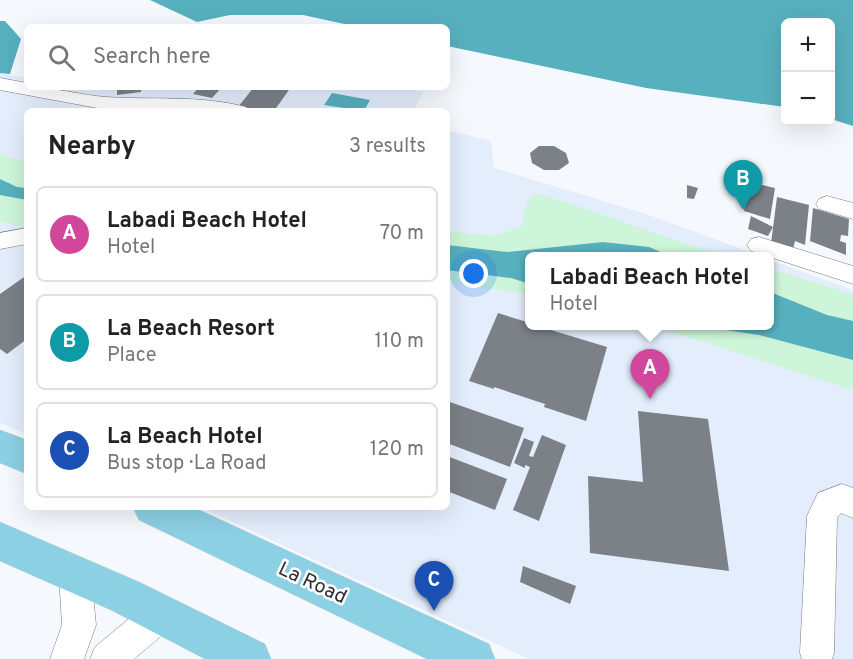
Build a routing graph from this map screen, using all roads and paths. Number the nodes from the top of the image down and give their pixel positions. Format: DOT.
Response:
graph roads {
  1 [pos="0,84"];
  2 [pos="24,89"];
  3 [pos="31,90"];
  4 [pos="220,108"];
  5 [pos="827,204"];
  6 [pos="853,211"];
  7 [pos="24,237"];
  8 [pos="0,241"];
  9 [pos="759,245"];
  10 [pos="853,275"];
  11 [pos="0,446"];
  12 [pos="24,456"];
  13 [pos="853,503"];
  14 [pos="158,510"];
  15 [pos="0,541"];
  16 [pos="75,575"];
  17 [pos="161,614"];
  18 [pos="817,653"];
  19 [pos="67,659"];
  20 [pos="107,659"];
  21 [pos="250,659"];
  22 [pos="474,659"];
  1 -- 2 [label="street"];
  3 -- 4 [label="street"];
  5 -- 6 [label="street"];
  7 -- 8 [label="street"];
  9 -- 10 [label="street"];
  11 -- 12 [label="main road"];
  13 -- 18 [label="street"];
  14 -- 22 [label="main road, La Road"];
  15 -- 16 [label="main road"];
  16 -- 17 [label="main road"];
  16 -- 19 [label="street"];
  17 -- 20 [label="street"];
  17 -- 21 [label="main road"];
}
